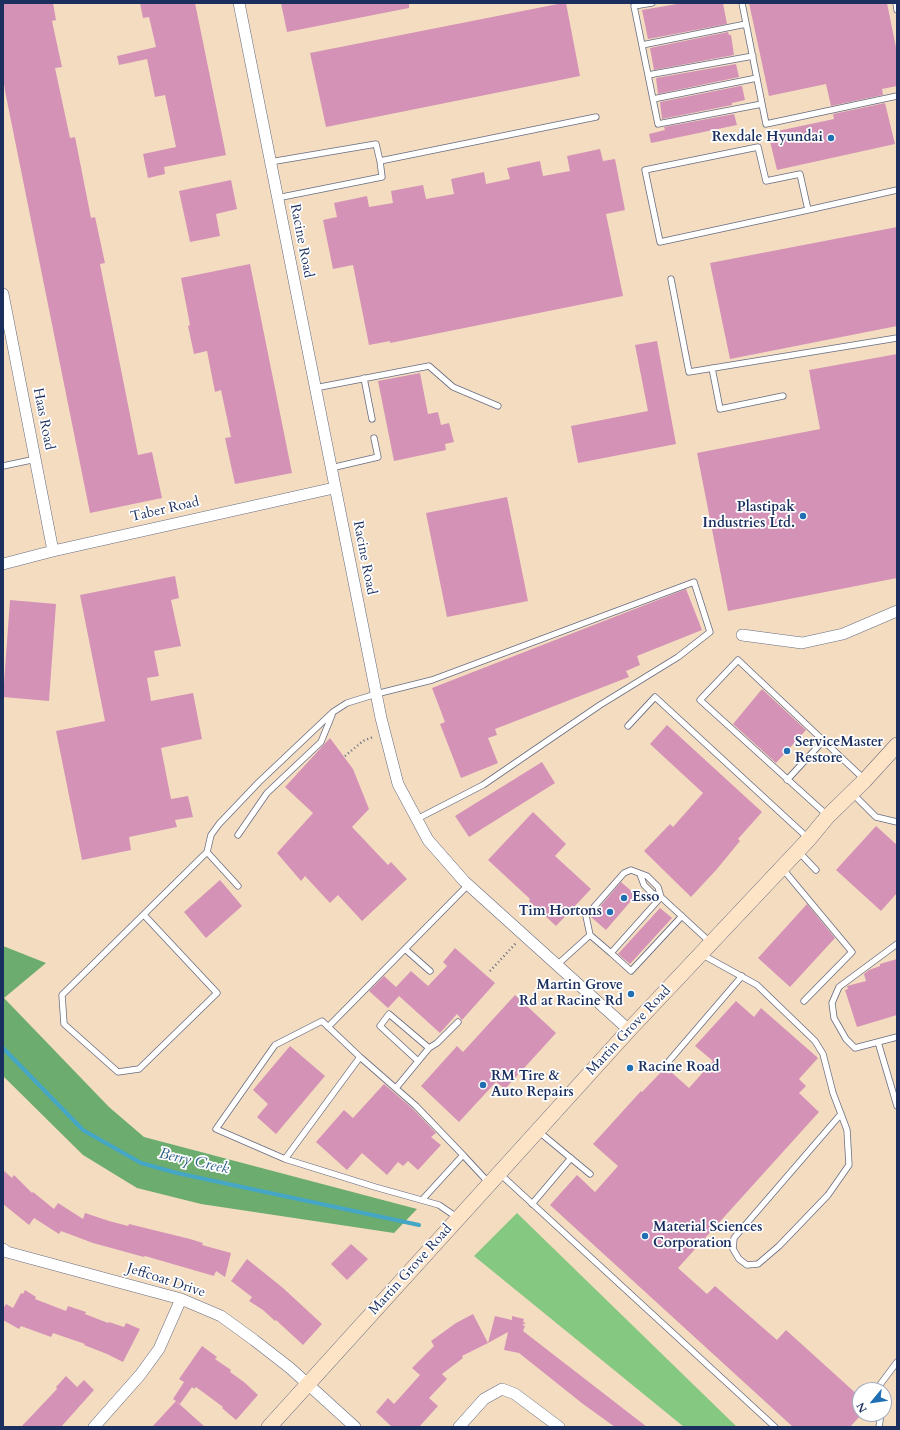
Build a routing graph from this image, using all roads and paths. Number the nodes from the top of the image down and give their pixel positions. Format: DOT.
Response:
graph roads {
  1 [pos="239,3"];
  2 [pos="652,3"];
  3 [pos="742,3"];
  4 [pos="896,3"];
  5 [pos="897,10"];
  6 [pos="746,24"];
  7 [pos="642,45"];
  8 [pos="753,56"];
  9 [pos="648,75"];
  10 [pos="757,78"];
  11 [pos="897,96"];
  12 [pos="653,99"];
  13 [pos="762,104"];
  14 [pos="596,117"];
  15 [pos="380,161"];
  16 [pos="270,162"];
  17 [pos="897,190"];
  18 [pos="277,198"];
  19 [pos="808,210"];
  20 [pos="671,279"];
  21 [pos="3,294"];
  22 [pos="897,338"];
  23 [pos="712,368"];
  24 [pos="364,378"];
  25 [pos="314,388"];
  26 [pos="783,396"];
  27 [pos="498,406"];
  28 [pos="372,419"];
  29 [pos="374,438"];
  30 [pos="36,459"];
  31 [pos="3,466"];
  32 [pos="330,468"];
  33 [pos="334,488"];
  34 [pos="53,551"];
  35 [pos="3,564"];
  36 [pos="897,610"];
  37 [pos="742,634"];
  38 [pos="376,694"];
  39 [pos="333,712"];
  40 [pos="628,726"];
  41 [pos="373,737"];
  42 [pos="824,740"];
  43 [pos="897,745"];
  44 [pos="345,756"];
  45 [pos="787,780"];
  46 [pos="865,780"];
  47 [pos="852,793"];
  48 [pos="828,816"];
  49 [pos="416,819"];
  50 [pos="897,822"];
  51 [pos="238,835"];
  52 [pos="809,839"];
  53 [pos="798,850"];
  54 [pos="207,852"];
  55 [pos="782,868"];
  56 [pos="816,870"];
  57 [pos="640,874"];
  58 [pos="468,885"];
  59 [pos="238,886"];
  60 [pos="661,897"];
  61 [pos="144,915"];
  62 [pos="682,916"];
  63 [pos="524,935"];
  64 [pos="590,935"];
  65 [pos="897,944"];
  66 [pos="706,948"];
  67 [pos="405,949"];
  68 [pos="611,953"];
  69 [pos="557,965"];
  70 [pos="430,971"];
  71 [pos="490,971"];
  72 [pos="742,976"];
  73 [pos="804,1001"];
  74 [pos="458,1022"];
  75 [pos="328,1027"];
  76 [pos="629,1030"];
  77 [pos="897,1037"];
  78 [pos="878,1042"];
  79 [pos="429,1048"];
  80 [pos="360,1057"];
  81 [pos="418,1061"];
  82 [pos="669,1061"];
  83 [pos="396,1088"];
  84 [pos="897,1106"];
  85 [pos="841,1114"];
  86 [pos="538,1131"];
  87 [pos="463,1155"];
  88 [pos="285,1158"];
  89 [pos="571,1158"];
  90 [pos="590,1174"];
  91 [pos="494,1179"];
  92 [pos="422,1200"];
  93 [pos="532,1204"];
  94 [pos="458,1218"];
  95 [pos="4,1252"];
  96 [pos="181,1299"];
  97 [pos="897,1362"];
  98 [pos="882,1382"];
  99 [pos="308,1384"];
  100 [pos="94,1427"];
  101 [pos="269,1427"];
  102 [pos="355,1427"];
  103 [pos="458,1427"];
  104 [pos="559,1427"];
  105 [pos="775,1427"];
  1 -- 16 [label="street, Racine Road"];
  2 -- 7 [label="lane"];
  3 -- 6 [label="lane"];
  4 -- 5 [label="lane"];
  6 -- 7 [label="lane"];
  6 -- 8 [label="lane"];
  7 -- 9 [label="lane"];
  8 -- 9 [label="lane"];
  8 -- 10 [label="lane"];
  9 -- 12 [label="lane"];
  10 -- 12 [label="lane"];
  10 -- 13 [label="lane"];
  11 -- 13 [label="lane"];
  12 -- 13 [label="lane"];
  14 -- 15 [label="lane"];
  15 -- 16 [label="lane"];
  15 -- 18 [label="lane"];
  16 -- 18 [label="street, Racine Road"];
  17 -- 19 [label="lane"];
  18 -- 25 [label="street, Racine Road"];
  19 -- 19 [label="lane"];
  20 -- 23 [label="lane"];
  21 -- 30 [label="street, Haas Road"];
  22 -- 23 [label="lane"];
  23 -- 26 [label="lane"];
  24 -- 25 [label="lane"];
  24 -- 27 [label="lane"];
  24 -- 28 [label="lane"];
  25 -- 32 [label="street, Racine Road"];
  29 -- 32 [label="lane"];
  30 -- 31 [label="lane"];
  30 -- 34 [label="street, Haas Road"];
  32 -- 33 [label="street, Racine Road"];
  33 -- 34 [label="street, Taber Road"];
  33 -- 38 [label="street, Racine Road"];
  34 -- 35 [label="street, Taber Road"];
  36 -- 37 [label="street"];
  38 -- 39 [label="lane"];
  38 -- 49 [label="street, Racine Road"];
  38 -- 49 [label="lane"];
  39 -- 51 [label="lane"];
  39 -- 54 [label="lane"];
  40 -- 52 [label="lane"];
  41 -- 44 [label="path"];
  42 -- 45 [label="lane"];
  42 -- 45 [label="lane"];
  42 -- 46 [label="lane"];
  43 -- 46 [label="main road, Martin Grove Road"];
  45 -- 48 [label="lane"];
  46 -- 47 [label="main road, Martin Grove Road"];
  47 -- 48 [label="main road, Martin Grove Road"];
  47 -- 50 [label="lane"];
  48 -- 52 [label="main road, Martin Grove Road"];
  49 -- 58 [label="street, Racine Road"];
  52 -- 53 [label="main road, Martin Grove Road"];
  53 -- 55 [label="main road, Martin Grove Road"];
  53 -- 56 [label="lane"];
  54 -- 59 [label="lane"];
  54 -- 61 [label="lane"];
  55 -- 66 [label="main road, Martin Grove Road"];
  55 -- 73 [label="lane"];
  57 -- 60 [label="lane"];
  57 -- 60 [label="lane"];
  57 -- 64 [label="lane"];
  58 -- 63 [label="street, Racine Road"];
  58 -- 67 [label="lane"];
  60 -- 62 [label="lane"];
  60 -- 68 [label="lane"];
  61 -- 61 [label="lane"];
  62 -- 66 [label="lane"];
  62 -- 68 [label="lane"];
  63 -- 69 [label="street, Racine Road"];
  63 -- 71 [label="path"];
  64 -- 68 [label="lane"];
  64 -- 69 [label="lane"];
  65 -- 78 [label="lane"];
  66 -- 72 [label="lane"];
  66 -- 76 [label="main road, Martin Grove Road"];
  67 -- 70 [label="lane"];
  67 -- 75 [label="lane"];
  69 -- 76 [label="street, Racine Road"];
  72 -- 82 [label="lane"];
  72 -- 85 [label="lane"];
  74 -- 79 [label="lane"];
  75 -- 80 [label="lane"];
  75 -- 88 [label="lane"];
  76 -- 86 [label="main road, Martin Grove Road"];
  77 -- 78 [label="lane"];
  78 -- 84 [label="lane"];
  79 -- 81 [label="lane"];
  79 -- 81 [label="lane"];
  80 -- 83 [label="lane"];
  80 -- 88 [label="lane"];
  81 -- 83 [label="lane"];
  83 -- 87 [label="lane"];
  85 -- 85 [label="lane"];
  86 -- 89 [label="lane"];
  86 -- 91 [label="main road, Martin Grove Road"];
  87 -- 91 [label="lane"];
  87 -- 92 [label="lane"];
  88 -- 92 [label="lane"];
  89 -- 90 [label="lane"];
  89 -- 93 [label="lane"];
  91 -- 93 [label="lane"];
  91 -- 94 [label="main road, Martin Grove Road"];
  92 -- 94 [label="lane"];
  93 -- 105 [label="lane"];
  94 -- 99 [label="main road, Martin Grove Road"];
  95 -- 96 [label="street, Jeffcoat Drive"];
  96 -- 99 [label="street, Jeffcoat Drive"];
  96 -- 100 [label="street"];
  97 -- 98 [label="lane"];
  99 -- 101 [label="main road, Martin Grove Road"];
  99 -- 102 [label="street, Jeffcoat Drive"];
  103 -- 104 [label="street"];
}
